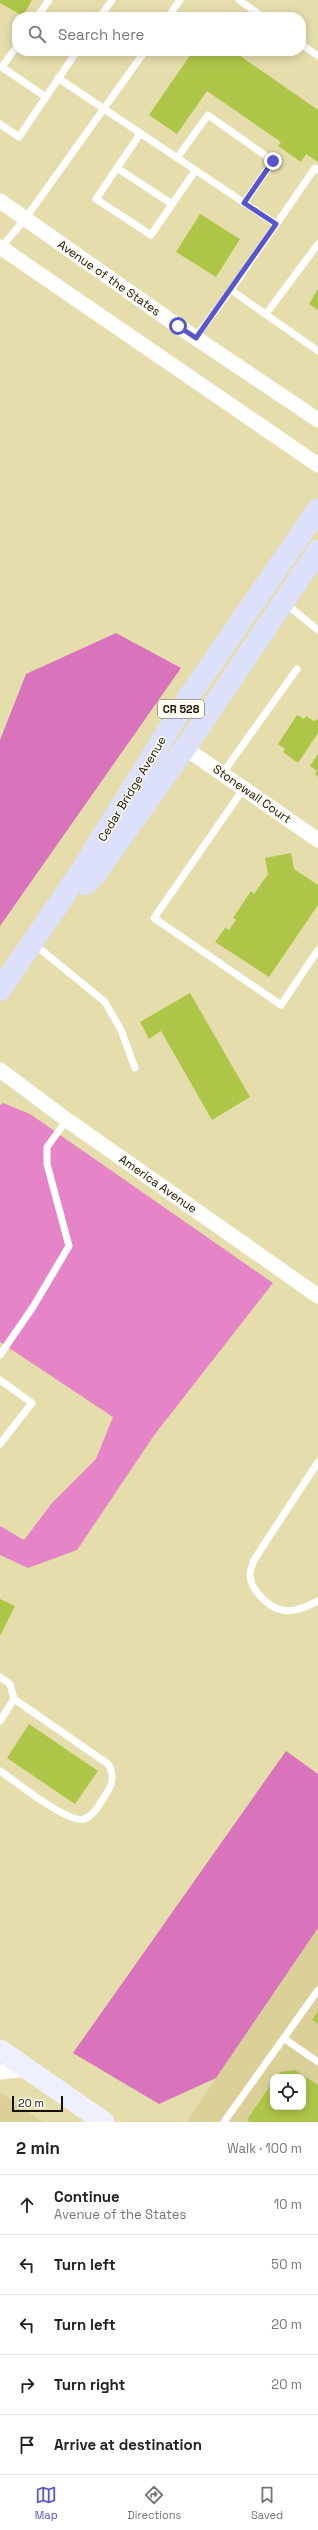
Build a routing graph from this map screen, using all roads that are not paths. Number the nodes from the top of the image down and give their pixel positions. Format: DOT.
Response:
graph roads {
  1 [pos="49,0"];
  2 [pos="112,0"];
  3 [pos="180,0"];
  4 [pos="239,0"];
  5 [pos="41,12"];
  6 [pos="104,12"];
  7 [pos="172,12"];
  8 [pos="256,12"];
  9 [pos="306,48"];
  10 [pos="12,52"];
  11 [pos="73,56"];
  12 [pos="142,56"];
  13 [pos="318,56"];
  14 [pos="1,66"];
  15 [pos="58,78"];
  16 [pos="46,97"];
  17 [pos="105,110"];
  18 [pos="0,124"];
  19 [pos="140,134"];
  20 [pos="177,158"];
  21 [pos="117,168"];
  22 [pos="318,170"];
  23 [pos="195,171"];
  24 [pos="0,201"];
  25 [pos="244,203"];
  26 [pos="172,204"];
  27 [pos="25,219"];
  28 [pos="276,224"];
  29 [pos="318,244"];
  30 [pos="0,248"];
  31 [pos="231,290"];
  32 [pos="266,314"];
  33 [pos="196,338"];
  34 [pos="318,351"];
  35 [pos="318,420"];
  36 [pos="318,465"];
  37 [pos="318,508"];
  38 [pos="318,551"];
  39 [pos="283,602"];
  40 [pos="318,630"];
  41 [pos="297,669"];
  42 [pos="185,748"];
  43 [pos="222,774"];
  44 [pos="244,788"];
  45 [pos="318,840"];
  46 [pos="52,914"];
  47 [pos="32,943"];
  48 [pos="318,950"];
  49 [pos="0,990"];
  50 [pos="135,1068"];
  51 [pos="0,1070"];
  52 [pos="67,1120"];
  53 [pos="318,1296"];
  54 [pos="0,1355"];
  55 [pos="0,1380"];
  56 [pos="0,1444"];
  57 [pos="318,1462"];
  58 [pos="318,1601"];
  59 [pos="0,1677"];
  60 [pos="14,1700"];
  61 [pos="0,1721"];
  62 [pos="0,1771"];
  63 [pos="318,1990"];
  64 [pos="285,2039"];
  65 [pos="0,2050"];
  66 [pos="318,2062"];
  67 [pos="27,2069"];
  68 [pos="0,2072"];
  69 [pos="104,2122"];
  70 [pos="224,2122"];
  1 -- 5 [label="lane"];
  2 -- 6 [label="lane"];
  3 -- 7 [label="lane"];
  4 -- 8 [label="lane"];
  9 -- 13 [label="lane"];
  10 -- 14 [label="lane"];
  11 -- 15 [label="lane"];
  12 -- 17 [label="lane"];
  14 -- 16 [label="lane"];
  15 -- 16 [label="lane"];
  15 -- 17 [label="lane"];
  16 -- 18 [label="lane"];
  17 -- 19 [label="lane"];
  17 -- 27 [label="lane"];
  19 -- 20 [label="lane"];
  19 -- 21 [label="lane"];
  20 -- 23 [label="lane"];
  20 -- 25 [label="lane"];
  21 -- 26 [label="lane"];
  21 -- 26 [label="lane"];
  22 -- 28 [label="lane"];
  23 -- 25 [label="lane"];
  23 -- 26 [label="lane"];
  24 -- 27 [label="street, Avenue of the States"];
  25 -- 28 [label="lane"];
  27 -- 30 [label="lane"];
  27 -- 33 [label="street, Avenue of the States"];
  28 -- 31 [label="lane"];
  29 -- 32 [label="lane"];
  30 -- 36 [label="street"];
  31 -- 32 [label="lane"];
  31 -- 33 [label="lane"];
  32 -- 34 [label="lane"];
  33 -- 35 [label="street, Avenue of the States"];
  37 -- 46 [label="main road, Cedar Bridge Avenue / CR 528"];
  38 -- 39 [label="main road"];
  39 -- 40 [label="lane"];
  39 -- 42 [label="main road"];
  41 -- 43 [label="lane"];
  42 -- 43 [label="street, Stonewall Court"];
  42 -- 46 [label="main road"];
  43 -- 44 [label="street, Stonewall Court"];
  44 -- 45 [label="street, Stonewall Court"];
  44 -- 48 [label="lane"];
  46 -- 47 [label="main road, Cedar Bridge Avenue / CR 528"];
  47 -- 49 [label="main road, Cedar Bridge Avenue / CR 528"];
  47 -- 50 [label="lane"];
  51 -- 52 [label="street, America Avenue"];
  52 -- 53 [label="street, America Avenue"];
  52 -- 54 [label="lane"];
  55 -- 56 [label="lane"];
  57 -- 58 [label="lane"];
  59 -- 60 [label="lane"];
  60 -- 61 [label="lane"];
  60 -- 62 [label="lane"];
  63 -- 64 [label="lane"];
  64 -- 66 [label="lane"];
  64 -- 70 [label="lane"];
  65 -- 67 [label="main road"];
  67 -- 68 [label="street"];
  67 -- 69 [label="main road"];
}
